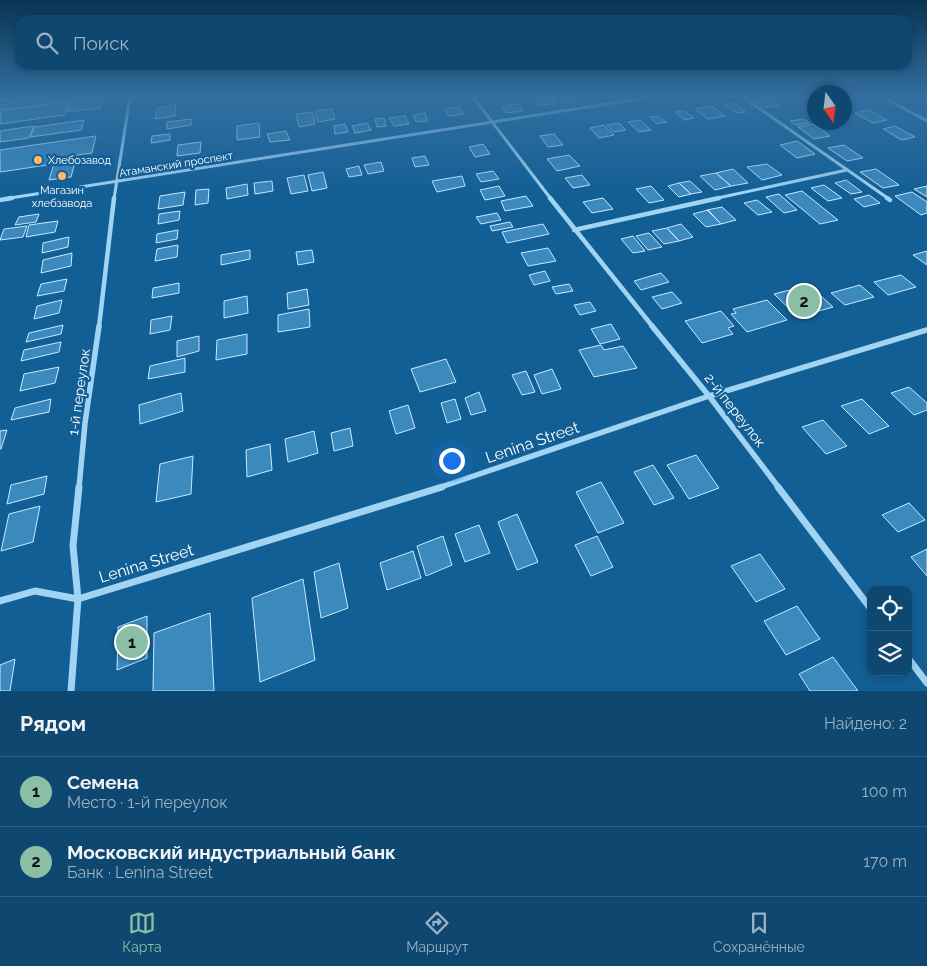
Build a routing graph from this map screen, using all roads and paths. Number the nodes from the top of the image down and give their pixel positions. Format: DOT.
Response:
graph roads {
  1 [pos="125,129"];
  2 [pos="453,129"];
  3 [pos="497,129"];
  4 [pos="789,129"];
  5 [pos="847,170"];
  6 [pos="116,183"];
  7 [pos="0,200"];
  8 [pos="890,200"];
  9 [pos="574,230"];
  10 [pos="927,330"];
  11 [pos="709,396"];
  12 [pos="78,598"];
  13 [pos="0,601"];
  14 [pos="867,604"];
  15 [pos="912,663"];
  16 [pos="927,683"];
  17 [pos="71,691"];
  1 -- 6 [label="street, 1-й переулок"];
  2 -- 6 [label="street, Атаманский проспект"];
  3 -- 9 [label="street, 2-й переулок"];
  4 -- 5 [label="street"];
  5 -- 8 [label="street"];
  5 -- 9 [label="street"];
  6 -- 7 [label="street, Атаманский проспект"];
  6 -- 12 [label="street, 1-й переулок"];
  9 -- 11 [label="street, 2-й переулок"];
  10 -- 11 [label="street, Lenina Street"];
  11 -- 12 [label="street, Lenina Street"];
  11 -- 14 [label="street, 2-й переулок"];
  12 -- 13 [label="street, Lenina Street"];
  12 -- 17 [label="street, 1-й переулок"];
  15 -- 16 [label="street"];
}
